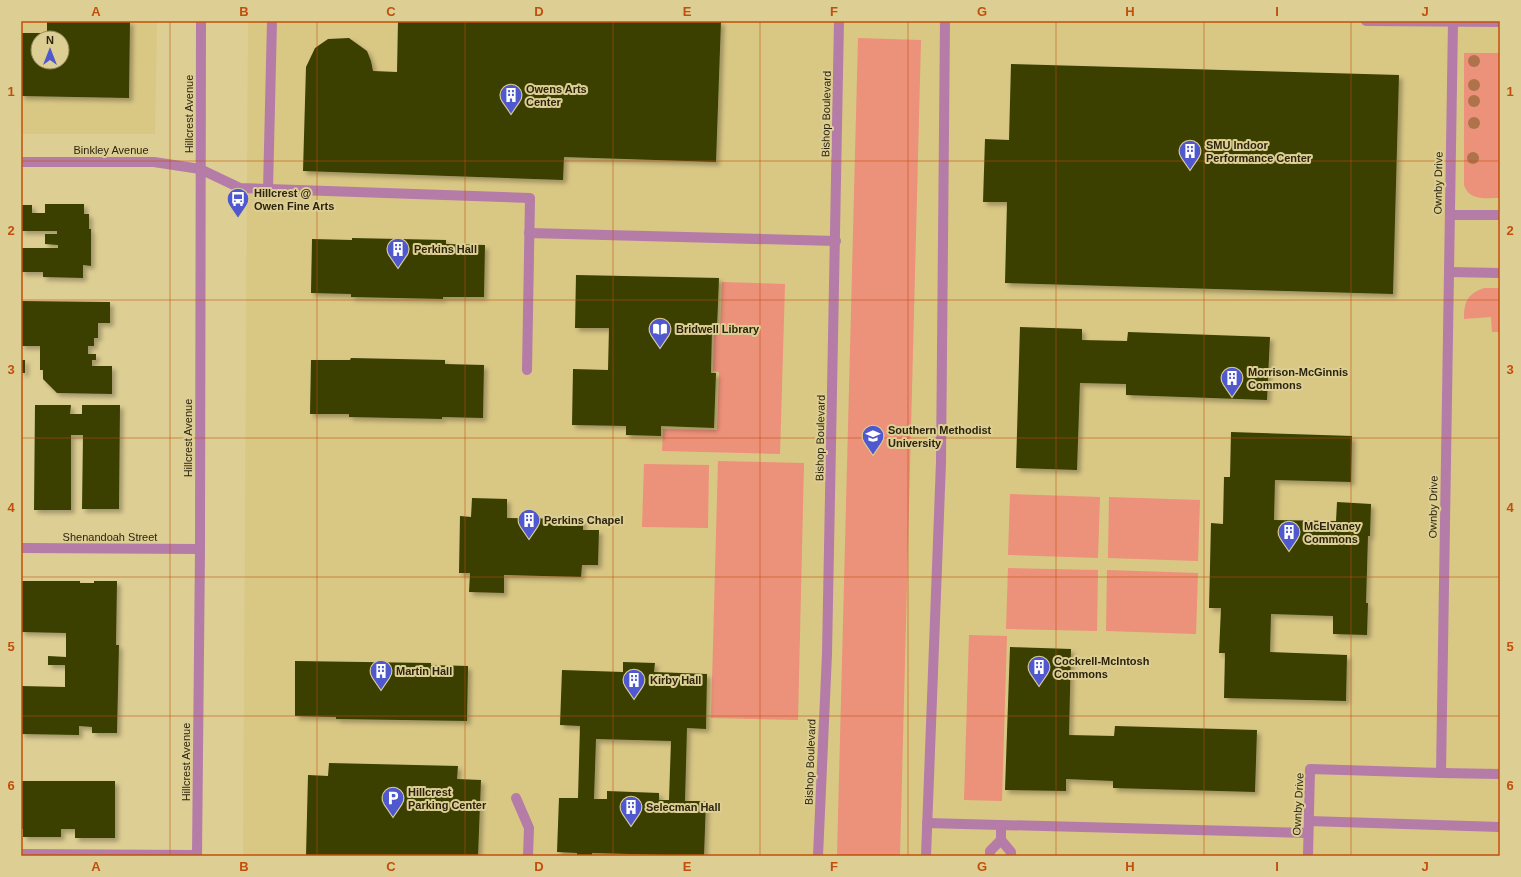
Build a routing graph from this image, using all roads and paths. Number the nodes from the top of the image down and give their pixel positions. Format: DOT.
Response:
graph roads {
  1 [pos="201,21"];
  2 [pos="272,21"];
  3 [pos="839,21"];
  4 [pos="945,21"];
  5 [pos="1366,21"];
  6 [pos="1422,22"];
  7 [pos="1453,22"];
  8 [pos="1500,22"];
  9 [pos="21,162"];
  10 [pos="200,169"];
  11 [pos="268,190"];
  12 [pos="1500,215"];
  13 [pos="1450,216"];
  14 [pos="529,233"];
  15 [pos="836,241"];
  16 [pos="1449,272"];
  17 [pos="1500,273"];
  18 [pos="527,370"];
  19 [pos="21,548"];
  20 [pos="200,549"];
  21 [pos="1441,773"];
  22 [pos="1500,774"];
  23 [pos="516,798"];
  24 [pos="1309,821"];
  25 [pos="927,823"];
  26 [pos="1001,825"];
  27 [pos="1500,827"];
  28 [pos="1308,833"];
  29 [pos="1001,840"];
  30 [pos="21,854"];
  31 [pos="197,856"];
  32 [pos="528,856"];
  33 [pos="818,856"];
  34 [pos="926,856"];
  35 [pos="990,856"];
  36 [pos="1011,856"];
  37 [pos="1308,856"];
  1 -- 10 [label="street, Hillcrest Avenue"];
  2 -- 11 [label="street"];
  3 -- 15 [label="street, Bishop Boulevard"];
  4 -- 25 [label="street"];
  5 -- 6 [label="street"];
  6 -- 7 [label="street"];
  7 -- 8 [label="street"];
  7 -- 13 [label="street, Ownby Drive"];
  9 -- 10 [label="street, Binkley Avenue"];
  10 -- 11 [label="street, Binkley Avenue"];
  10 -- 20 [label="street, Hillcrest Avenue"];
  11 -- 14 [label="street, Binkley Avenue"];
  12 -- 13 [label="street"];
  13 -- 16 [label="street, Ownby Drive"];
  14 -- 15 [label="street"];
  14 -- 18 [label="street"];
  15 -- 33 [label="street, Bishop Boulevard"];
  16 -- 17 [label="street"];
  16 -- 21 [label="street, Ownby Drive"];
  19 -- 20 [label="street, Shenandoah Street"];
  20 -- 31 [label="street, Hillcrest Avenue"];
  21 -- 22 [label="street"];
  21 -- 24 [label="street, Ownby Drive"];
  23 -- 32 [label="street"];
  24 -- 27 [label="street"];
  24 -- 28 [label="street, Ownby Drive"];
  25 -- 26 [label="street"];
  25 -- 34 [label="street"];
  26 -- 28 [label="street"];
  26 -- 29 [label="street"];
  28 -- 37 [label="street, Ownby Drive"];
  29 -- 35 [label="street"];
  29 -- 36 [label="street"];
  30 -- 31 [label="street"];
}
